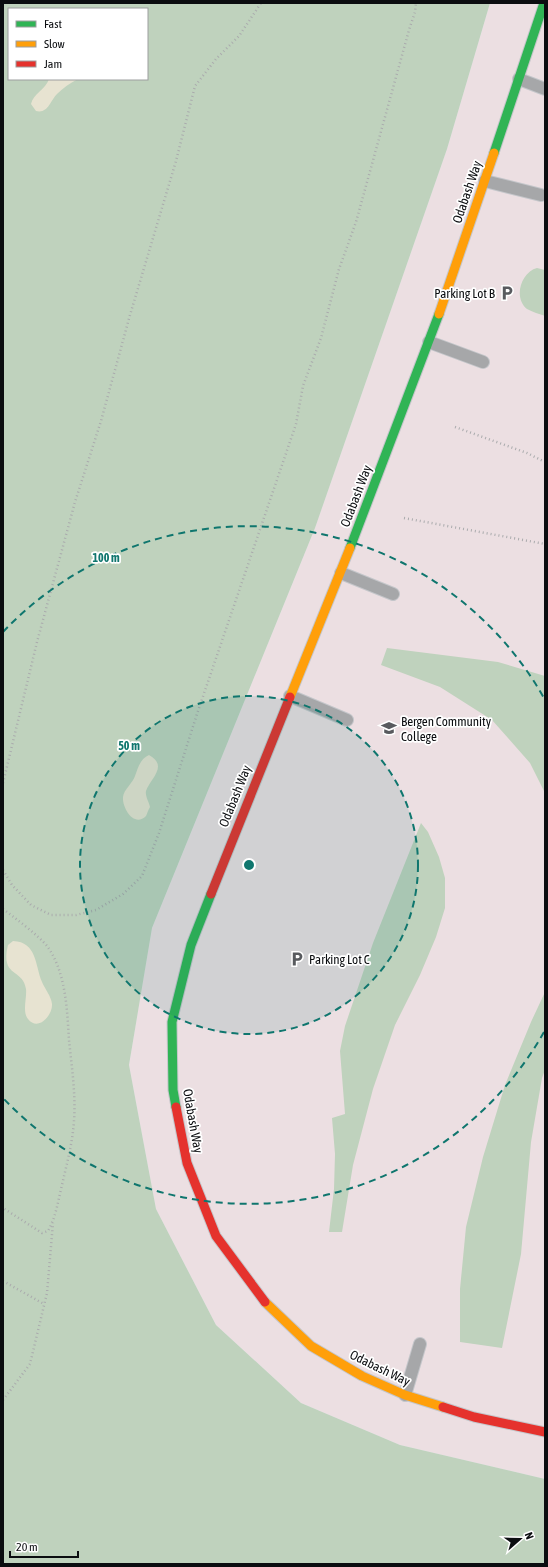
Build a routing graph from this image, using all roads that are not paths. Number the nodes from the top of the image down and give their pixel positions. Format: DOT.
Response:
graph roads {
  1 [pos="544,3"];
  2 [pos="519,79"];
  3 [pos="545,89"];
  4 [pos="485,181"];
  5 [pos="541,195"];
  6 [pos="429,342"];
  7 [pos="483,362"];
  8 [pos="341,573"];
  9 [pos="393,594"];
  10 [pos="290,696"];
  11 [pos="346,720"];
  12 [pos="420,1344"];
  13 [pos="405,1395"];
  14 [pos="544,1430"];
  1 -- 2 [label="street, Odabash Way"];
  2 -- 3 [label="lane"];
  2 -- 4 [label="street, Odabash Way"];
  4 -- 5 [label="lane"];
  4 -- 6 [label="street, Odabash Way"];
  6 -- 7 [label="lane"];
  6 -- 8 [label="street, Odabash Way"];
  8 -- 9 [label="lane"];
  8 -- 10 [label="street, Odabash Way"];
  10 -- 11 [label="lane"];
  10 -- 13 [label="street, Odabash Way"];
  12 -- 13 [label="lane"];
  13 -- 14 [label="street, Odabash Way"];
}
